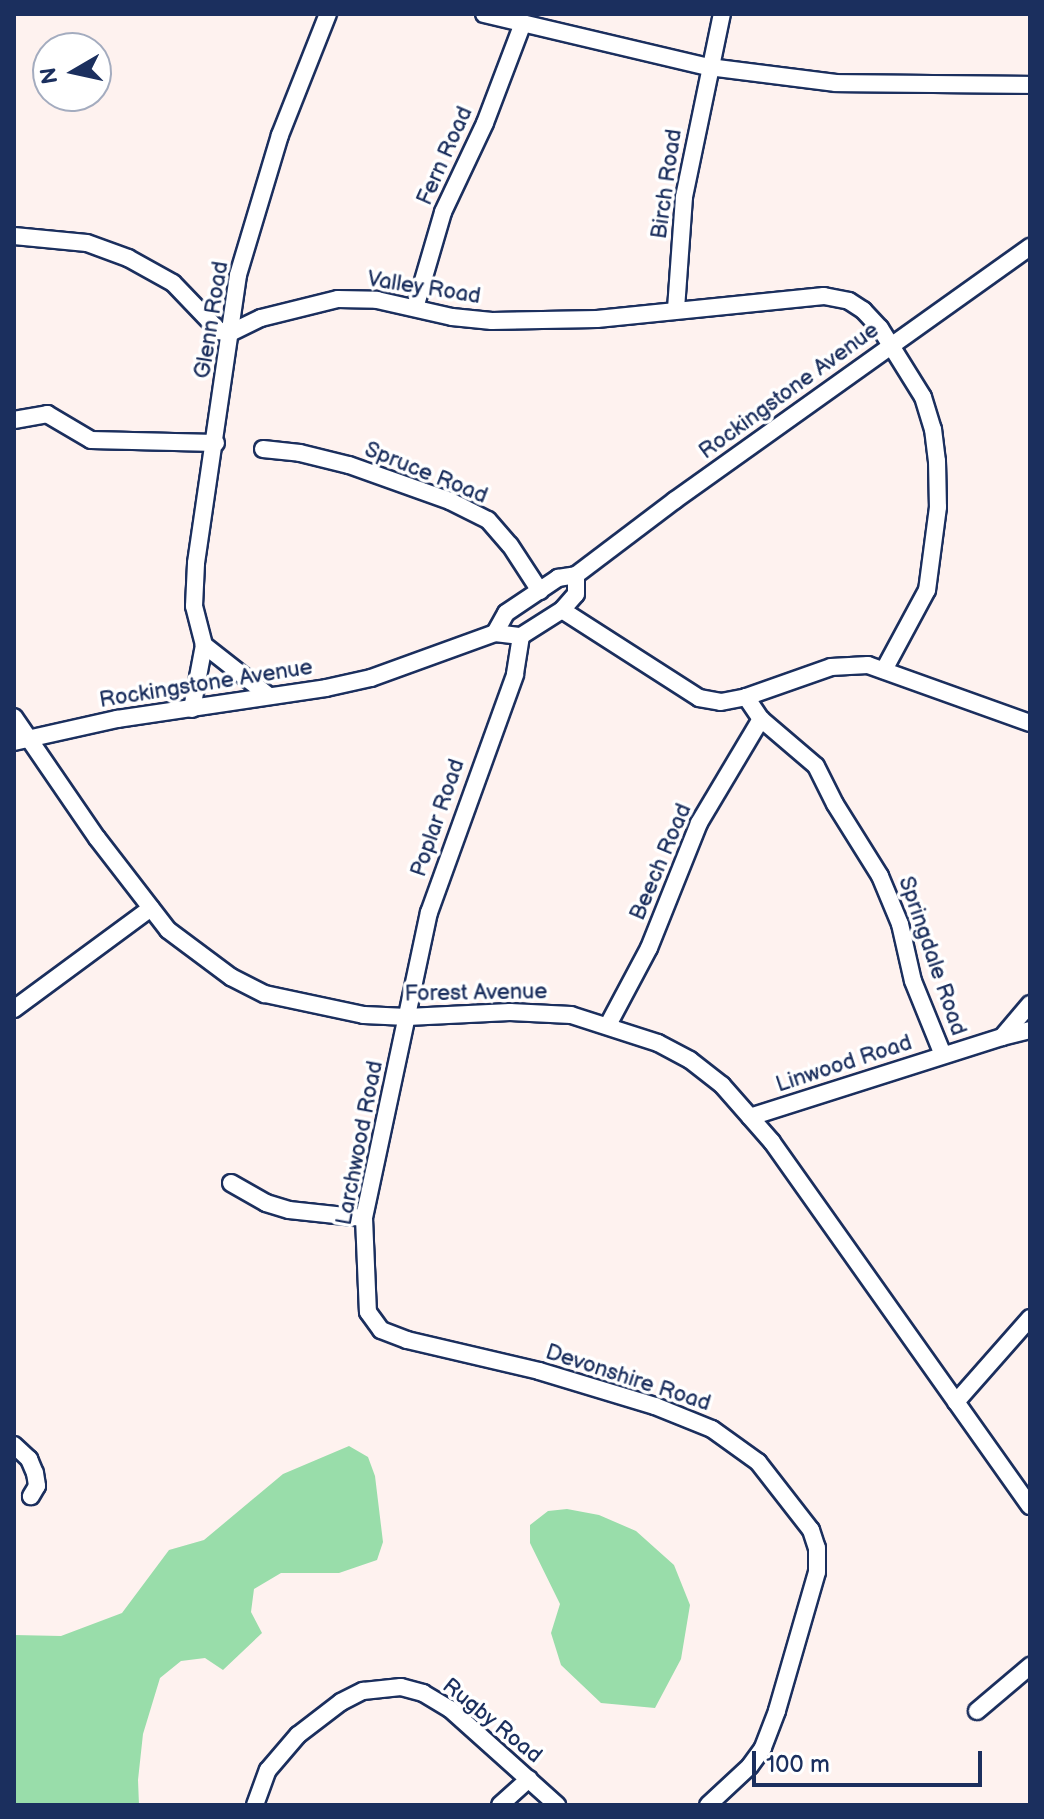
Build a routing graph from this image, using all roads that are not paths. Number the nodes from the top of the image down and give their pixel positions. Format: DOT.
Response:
graph roads {
  1 [pos="328,14"];
  2 [pos="484,14"];
  3 [pos="722,14"];
  4 [pos="523,23"];
  5 [pos="709,67"];
  6 [pos="1030,85"];
  7 [pos="14,236"];
  8 [pos="1030,247"];
  9 [pos="415,308"];
  10 [pos="676,309"];
  11 [pos="230,333"];
  12 [pos="891,345"];
  13 [pos="14,420"];
  14 [pos="216,443"];
  15 [pos="263,449"];
  16 [pos="576,575"];
  17 [pos="540,591"];
  18 [pos="562,610"];
  19 [pos="495,633"];
  20 [pos="521,636"];
  21 [pos="204,645"];
  22 [pos="884,670"];
  23 [pos="269,696"];
  24 [pos="746,697"];
  25 [pos="192,709"];
  26 [pos="14,717"];
  27 [pos="761,719"];
  28 [pos="1030,723"];
  29 [pos="20,739"];
  30 [pos="151,908"];
  31 [pos="1030,1004"];
  32 [pos="14,1009"];
  33 [pos="407,1017"];
  34 [pos="608,1025"];
  35 [pos="1030,1030"];
  36 [pos="1002,1037"];
  37 [pos="943,1055"];
  38 [pos="750,1117"];
  39 [pos="231,1183"];
  40 [pos="364,1218"];
  41 [pos="1030,1318"];
  42 [pos="375,1324"];
  43 [pos="956,1402"];
  44 [pos="14,1445"];
  45 [pos="31,1496"];
  46 [pos="1030,1506"];
  47 [pos="1030,1666"];
  48 [pos="977,1711"];
  49 [pos="529,1779"];
  50 [pos="255,1805"];
  51 [pos="500,1805"];
  52 [pos="557,1805"];
  53 [pos="708,1805"];
  1 -- 11 [label="street, Glenn Road"];
  2 -- 4 [label="street"];
  3 -- 5 [label="street, Birch Road"];
  4 -- 5 [label="street"];
  4 -- 9 [label="street, Fern Road"];
  5 -- 6 [label="street"];
  5 -- 10 [label="street, Birch Road"];
  7 -- 11 [label="street"];
  8 -- 12 [label="street, Rockingstone Avenue"];
  9 -- 10 [label="street, Valley Road"];
  9 -- 11 [label="street, Valley Road"];
  10 -- 12 [label="street, Valley Road"];
  11 -- 14 [label="street, Glenn Road"];
  12 -- 16 [label="street, Rockingstone Avenue"];
  12 -- 22 [label="street, Valley Road"];
  13 -- 14 [label="street"];
  14 -- 21 [label="street, Glenn Road"];
  15 -- 17 [label="street, Spruce Road"];
  16 -- 17 [label="street, Rockingstone Avenue"];
  16 -- 18 [label="street"];
  17 -- 19 [label="street, Rockingstone Avenue"];
  18 -- 20 [label="street"];
  18 -- 24 [label="street"];
  19 -- 20 [label="street, Rockingstone Avenue"];
  19 -- 23 [label="street, Rockingstone Avenue"];
  20 -- 33 [label="street, Poplar Road"];
  21 -- 23 [label="street"];
  21 -- 25 [label="street, Glenn Road"];
  22 -- 24 [label="street"];
  22 -- 28 [label="street"];
  23 -- 25 [label="street, Rockingstone Avenue"];
  24 -- 27 [label="street, Springdale Road"];
  25 -- 29 [label="street, Rockingstone Avenue"];
  26 -- 29 [label="street, Forest Avenue"];
  27 -- 34 [label="street, Beech Road"];
  27 -- 37 [label="street, Springdale Road"];
  29 -- 30 [label="street, Forest Avenue"];
  30 -- 32 [label="street"];
  30 -- 33 [label="street, Forest Avenue"];
  31 -- 36 [label="street"];
  33 -- 34 [label="street, Forest Avenue"];
  33 -- 40 [label="street, Larchwood Road"];
  34 -- 38 [label="street, Forest Avenue"];
  35 -- 36 [label="street, Linwood Road"];
  36 -- 37 [label="street, Linwood Road"];
  37 -- 38 [label="street, Linwood Road"];
  38 -- 43 [label="street, Forest Avenue"];
  39 -- 40 [label="street"];
  40 -- 42 [label="street, Larchwood Road"];
  41 -- 43 [label="street"];
  42 -- 53 [label="street, Devonshire Road"];
  43 -- 46 [label="street, Forest Avenue"];
  44 -- 45 [label="street"];
  47 -- 48 [label="street"];
  49 -- 50 [label="street, Rugby Road"];
  49 -- 51 [label="street"];
  49 -- 52 [label="street, Rugby Road"];
}
